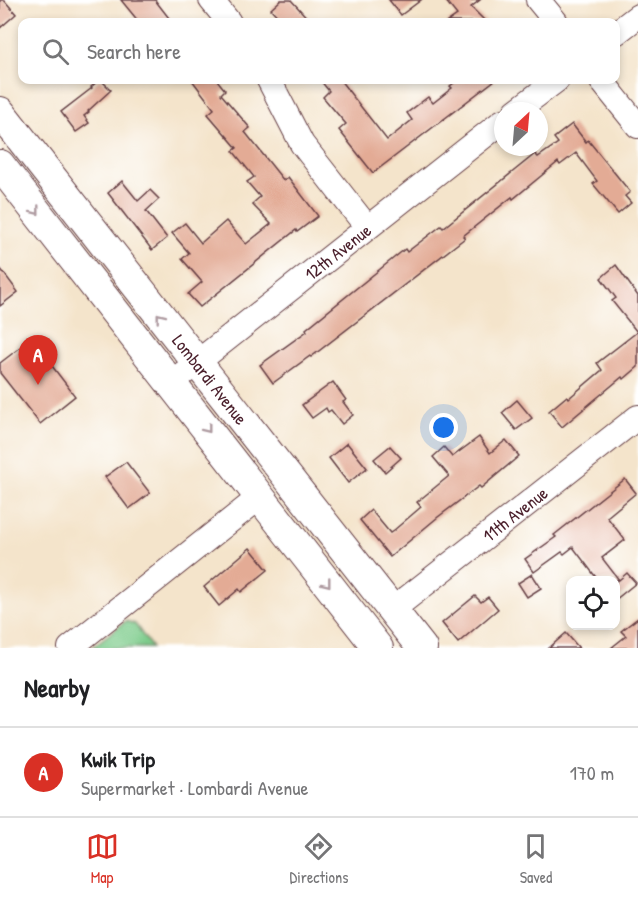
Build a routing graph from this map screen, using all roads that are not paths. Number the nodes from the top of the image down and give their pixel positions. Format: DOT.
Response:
graph roads {
  1 [pos="212,0"];
  2 [pos="538,0"];
  3 [pos="638,16"];
  4 [pos="226,18"];
  5 [pos="553,18"];
  6 [pos="620,29"];
  7 [pos="271,84"];
  8 [pos="552,84"];
  9 [pos="604,84"];
  10 [pos="528,102"];
  11 [pos="0,112"];
  12 [pos="638,126"];
  13 [pos="494,128"];
  14 [pos="30,150"];
  15 [pos="1,170"];
  16 [pos="367,227"];
  17 [pos="196,363"];
  18 [pos="171,383"];
  19 [pos="638,417"];
  20 [pos="260,497"];
  21 [pos="317,517"];
  22 [pos="392,610"];
  23 [pos="70,648"];
  24 [pos="378,648"];
  25 [pos="422,648"];
  1 -- 4 [label="street"];
  2 -- 5 [label="street"];
  3 -- 6 [label="street"];
  7 -- 16 [label="street"];
  8 -- 10 [label="street"];
  9 -- 12 [label="street"];
  11 -- 14 [label="main road, Lombardi Avenue"];
  13 -- 16 [label="street, 12th Avenue"];
  14 -- 15 [label="street"];
  17 -- 14 [label="main road, Lombardi Avenue, one-way"];
  15 -- 18 [label="main road, Lombardi Avenue, one-way"];
  16 -- 17 [label="street, 12th Avenue"];
  17 -- 18 [label="street, 12th Avenue"];
  17 -- 21 [label="main road, Lombardi Avenue"];
  18 -- 20 [label="main road, Lombardi Avenue, one-way"];
  19 -- 22 [label="street, 11th Avenue"];
  20 -- 21 [label="main road"];
  20 -- 23 [label="street"];
  20 -- 24 [label="main road, Lombardi Avenue, one-way"];
  21 -- 22 [label="main road, Lombardi Avenue"];
  22 -- 25 [label="main road, Lombardi Avenue"];
}
